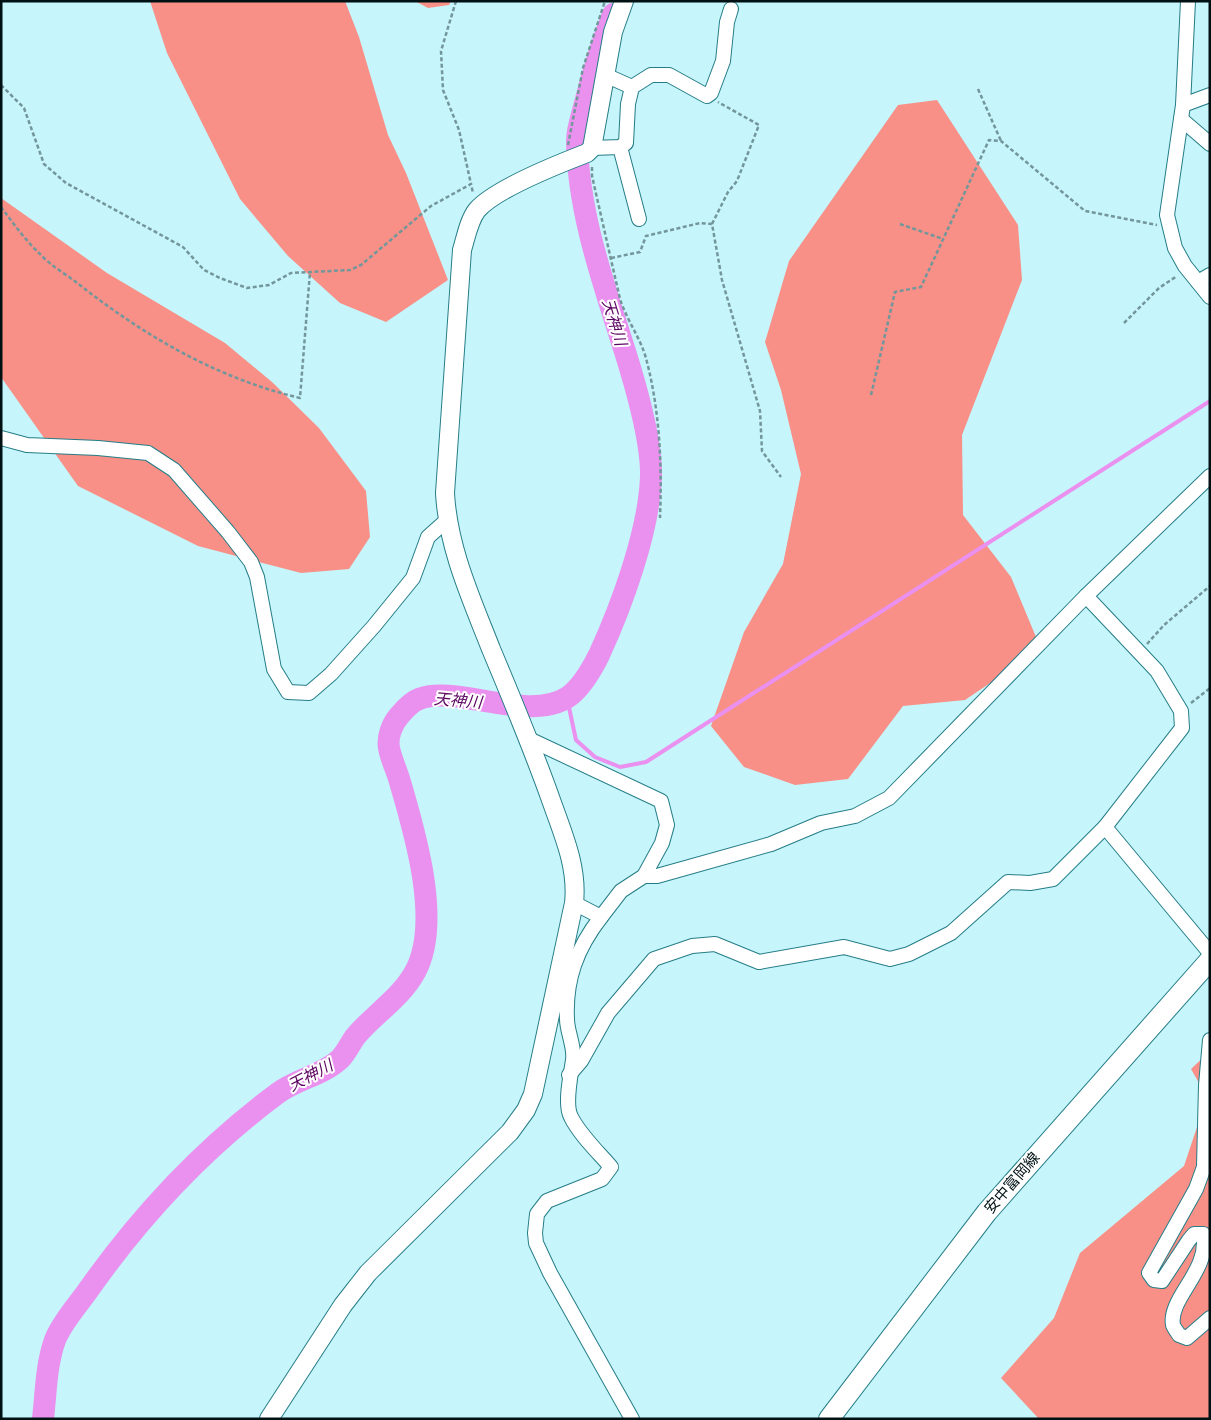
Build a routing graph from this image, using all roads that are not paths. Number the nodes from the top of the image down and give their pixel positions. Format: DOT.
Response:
graph roads {
  1 [pos="624,1"];
  2 [pos="1188,1"];
  3 [pos="731,10"];
  4 [pos="605,75"];
  5 [pos="632,87"];
  6 [pos="1210,95"];
  7 [pos="1183,104"];
  8 [pos="1181,119"];
  9 [pos="1210,144"];
  10 [pos="620,147"];
  11 [pos="590,151"];
  12 [pos="639,218"];
  13 [pos="1204,279"];
  14 [pos="1210,297"];
  15 [pos="1,438"];
  16 [pos="1210,476"];
  17 [pos="446,520"];
  18 [pos="1086,596"];
  19 [pos="529,739"];
  20 [pos="1105,827"];
  21 [pos="644,876"];
  22 [pos="574,903"];
  23 [pos="601,917"];
  24 [pos="1210,953"];
  25 [pos="1210,960"];
  26 [pos="1210,1040"];
  27 [pos="569,1075"];
  28 [pos="1210,1318"];
  29 [pos="269,1419"];
  30 [pos="632,1419"];
  31 [pos="829,1419"];
  1 -- 4 [label="street"];
  2 -- 7 [label="street"];
  3 -- 5 [label="street"];
  4 -- 5 [label="street"];
  4 -- 11 [label="street"];
  5 -- 10 [label="street"];
  6 -- 7 [label="street"];
  7 -- 8 [label="street"];
  8 -- 9 [label="street"];
  8 -- 13 [label="street"];
  10 -- 11 [label="street"];
  10 -- 12 [label="street"];
  11 -- 17 [label="street"];
  13 -- 14 [label="street"];
  15 -- 17 [label="street"];
  16 -- 18 [label="street"];
  17 -- 19 [label="street"];
  18 -- 20 [label="street"];
  18 -- 21 [label="street"];
  19 -- 21 [label="street"];
  19 -- 22 [label="street"];
  20 -- 24 [label="street"];
  20 -- 27 [label="street"];
  21 -- 23 [label="street"];
  22 -- 23 [label="street"];
  22 -- 29 [label="street"];
  23 -- 27 [label="street"];
  25 -- 31 [label="main road, 安中富岡線"];
  26 -- 28 [label="street"];
  27 -- 30 [label="street"];
}
